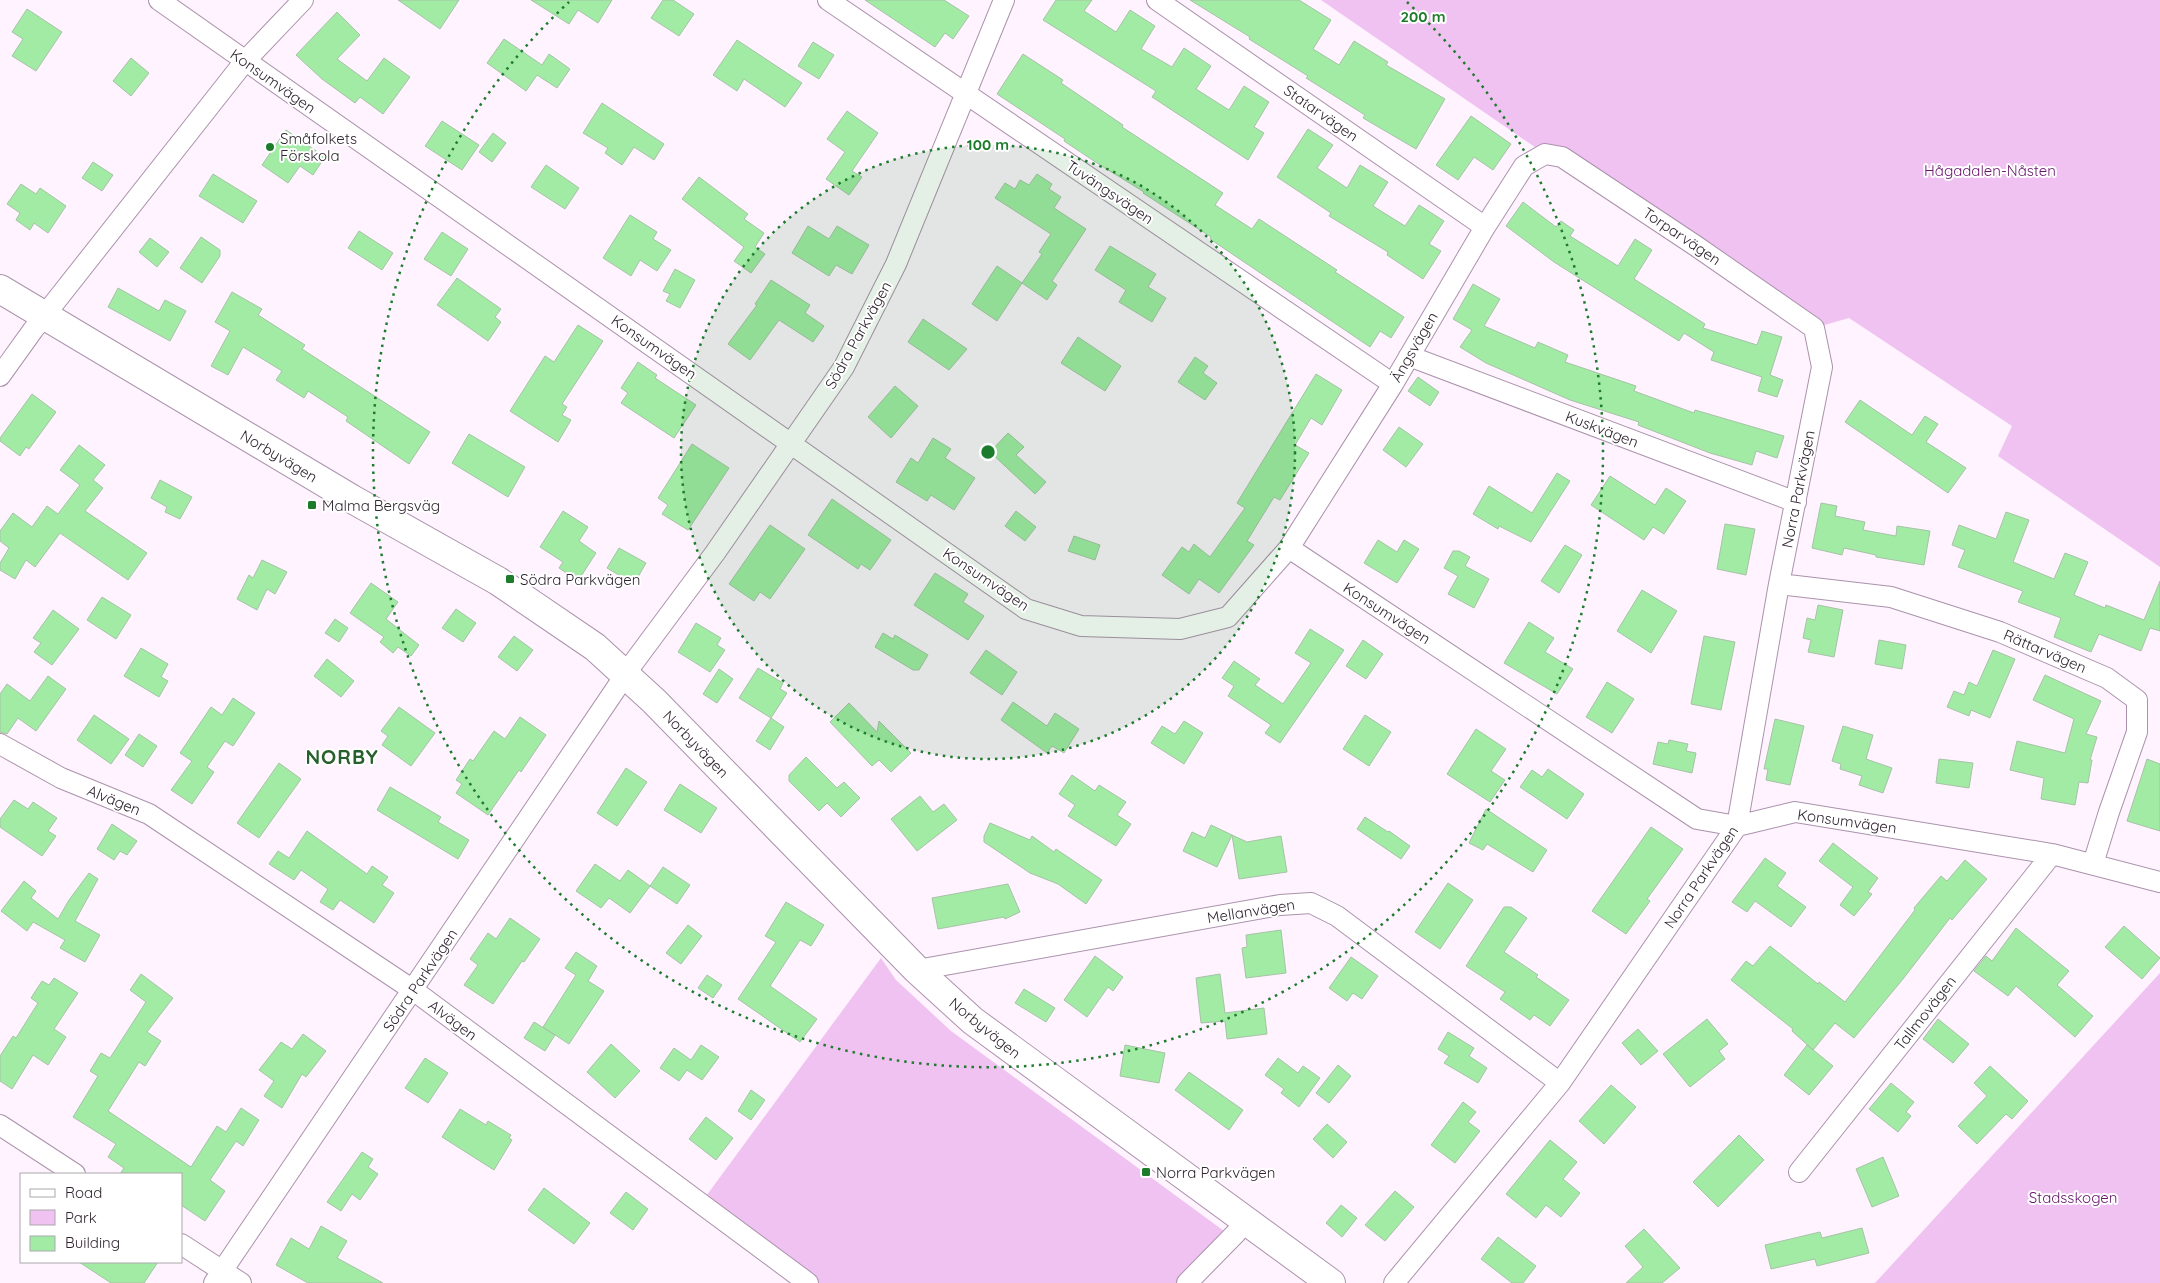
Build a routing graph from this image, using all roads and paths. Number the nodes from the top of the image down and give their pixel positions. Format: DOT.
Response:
graph roads {
  1 [pos="159,0"];
  2 [pos="303,0"];
  3 [pos="828,0"];
  4 [pos="1004,0"];
  5 [pos="1157,0"];
  6 [pos="245,61"];
  7 [pos="965,94"];
  8 [pos="1545,154"];
  9 [pos="1485,227"];
  10 [pos="0,289"];
  11 [pos="46,315"];
  12 [pos="1814,328"];
  13 [pos="1409,356"];
  14 [pos="0,376"];
  15 [pos="1393,384"];
  16 [pos="792,444"];
  17 [pos="1796,502"];
  18 [pos="1289,548"];
  19 [pos="1779,584"];
  20 [pos="626,674"];
  21 [pos="0,744"];
  22 [pos="1737,826"];
  23 [pos="2052,854"];
  24 [pos="2093,864"];
  25 [pos="2160,882"];
  26 [pos="917,970"];
  27 [pos="413,990"];
  28 [pos="1560,1083"];
  29 [pos="0,1125"];
  30 [pos="1799,1172"];
  31 [pos="73,1173"];
  32 [pos="1246,1220"];
  33 [pos="182,1245"];
  34 [pos="218,1277"];
  35 [pos="241,1283"];
  36 [pos="808,1283"];
  37 [pos="1187,1283"];
  38 [pos="1331,1283"];
  39 [pos="1394,1283"];
  1 -- 6 [label="street, Konsumvägen"];
  2 -- 6 [label="street"];
  3 -- 7 [label="street, Tuvängsvägen"];
  4 -- 7 [label="street, Södra Parkvägen"];
  5 -- 9 [label="street, Statarvägen"];
  6 -- 11 [label="street"];
  6 -- 16 [label="street, Konsumvägen"];
  7 -- 15 [label="street, Tuvängsvägen"];
  7 -- 16 [label="street, Södra Parkvägen"];
  8 -- 9 [label="street, Ängsvägen"];
  8 -- 12 [label="street, Torparvägen"];
  9 -- 13 [label="street, Ängsvägen"];
  10 -- 11 [label="street, Norbyvägen"];
  11 -- 14 [label="street"];
  11 -- 20 [label="street, Norbyvägen"];
  12 -- 17 [label="street, Norra Parkvägen"];
  13 -- 15 [label="street, Ängsvägen"];
  13 -- 17 [label="street, Kuskvägen"];
  15 -- 18 [label="street, Ängsvägen"];
  16 -- 18 [label="street, Konsumvägen"];
  16 -- 20 [label="street, Södra Parkvägen"];
  17 -- 19 [label="street, Norra Parkvägen"];
  18 -- 22 [label="street, Konsumvägen"];
  19 -- 22 [label="street, Norra Parkvägen"];
  19 -- 24 [label="street, Rättarvägen"];
  20 -- 26 [label="street, Norbyvägen"];
  20 -- 27 [label="street, Södra Parkvägen"];
  21 -- 27 [label="street, Alvägen"];
  22 -- 23 [label="street, Konsumvägen"];
  22 -- 28 [label="street, Norra Parkvägen"];
  23 -- 24 [label="street, Konsumvägen"];
  23 -- 30 [label="street, Tallmovägen"];
  24 -- 25 [label="street, Konsumvägen"];
  26 -- 28 [label="street, Mellanvägen"];
  26 -- 32 [label="street, Norbyvägen"];
  27 -- 34 [label="street, Södra Parkvägen"];
  27 -- 36 [label="street, Alvägen"];
  28 -- 39 [label="street, Norra Parkvägen"];
  29 -- 31 [label="street"];
  32 -- 37 [label="street"];
  32 -- 38 [label="street, Norbyvägen"];
  33 -- 34 [label="street"];
  34 -- 35 [label="street"];
}
